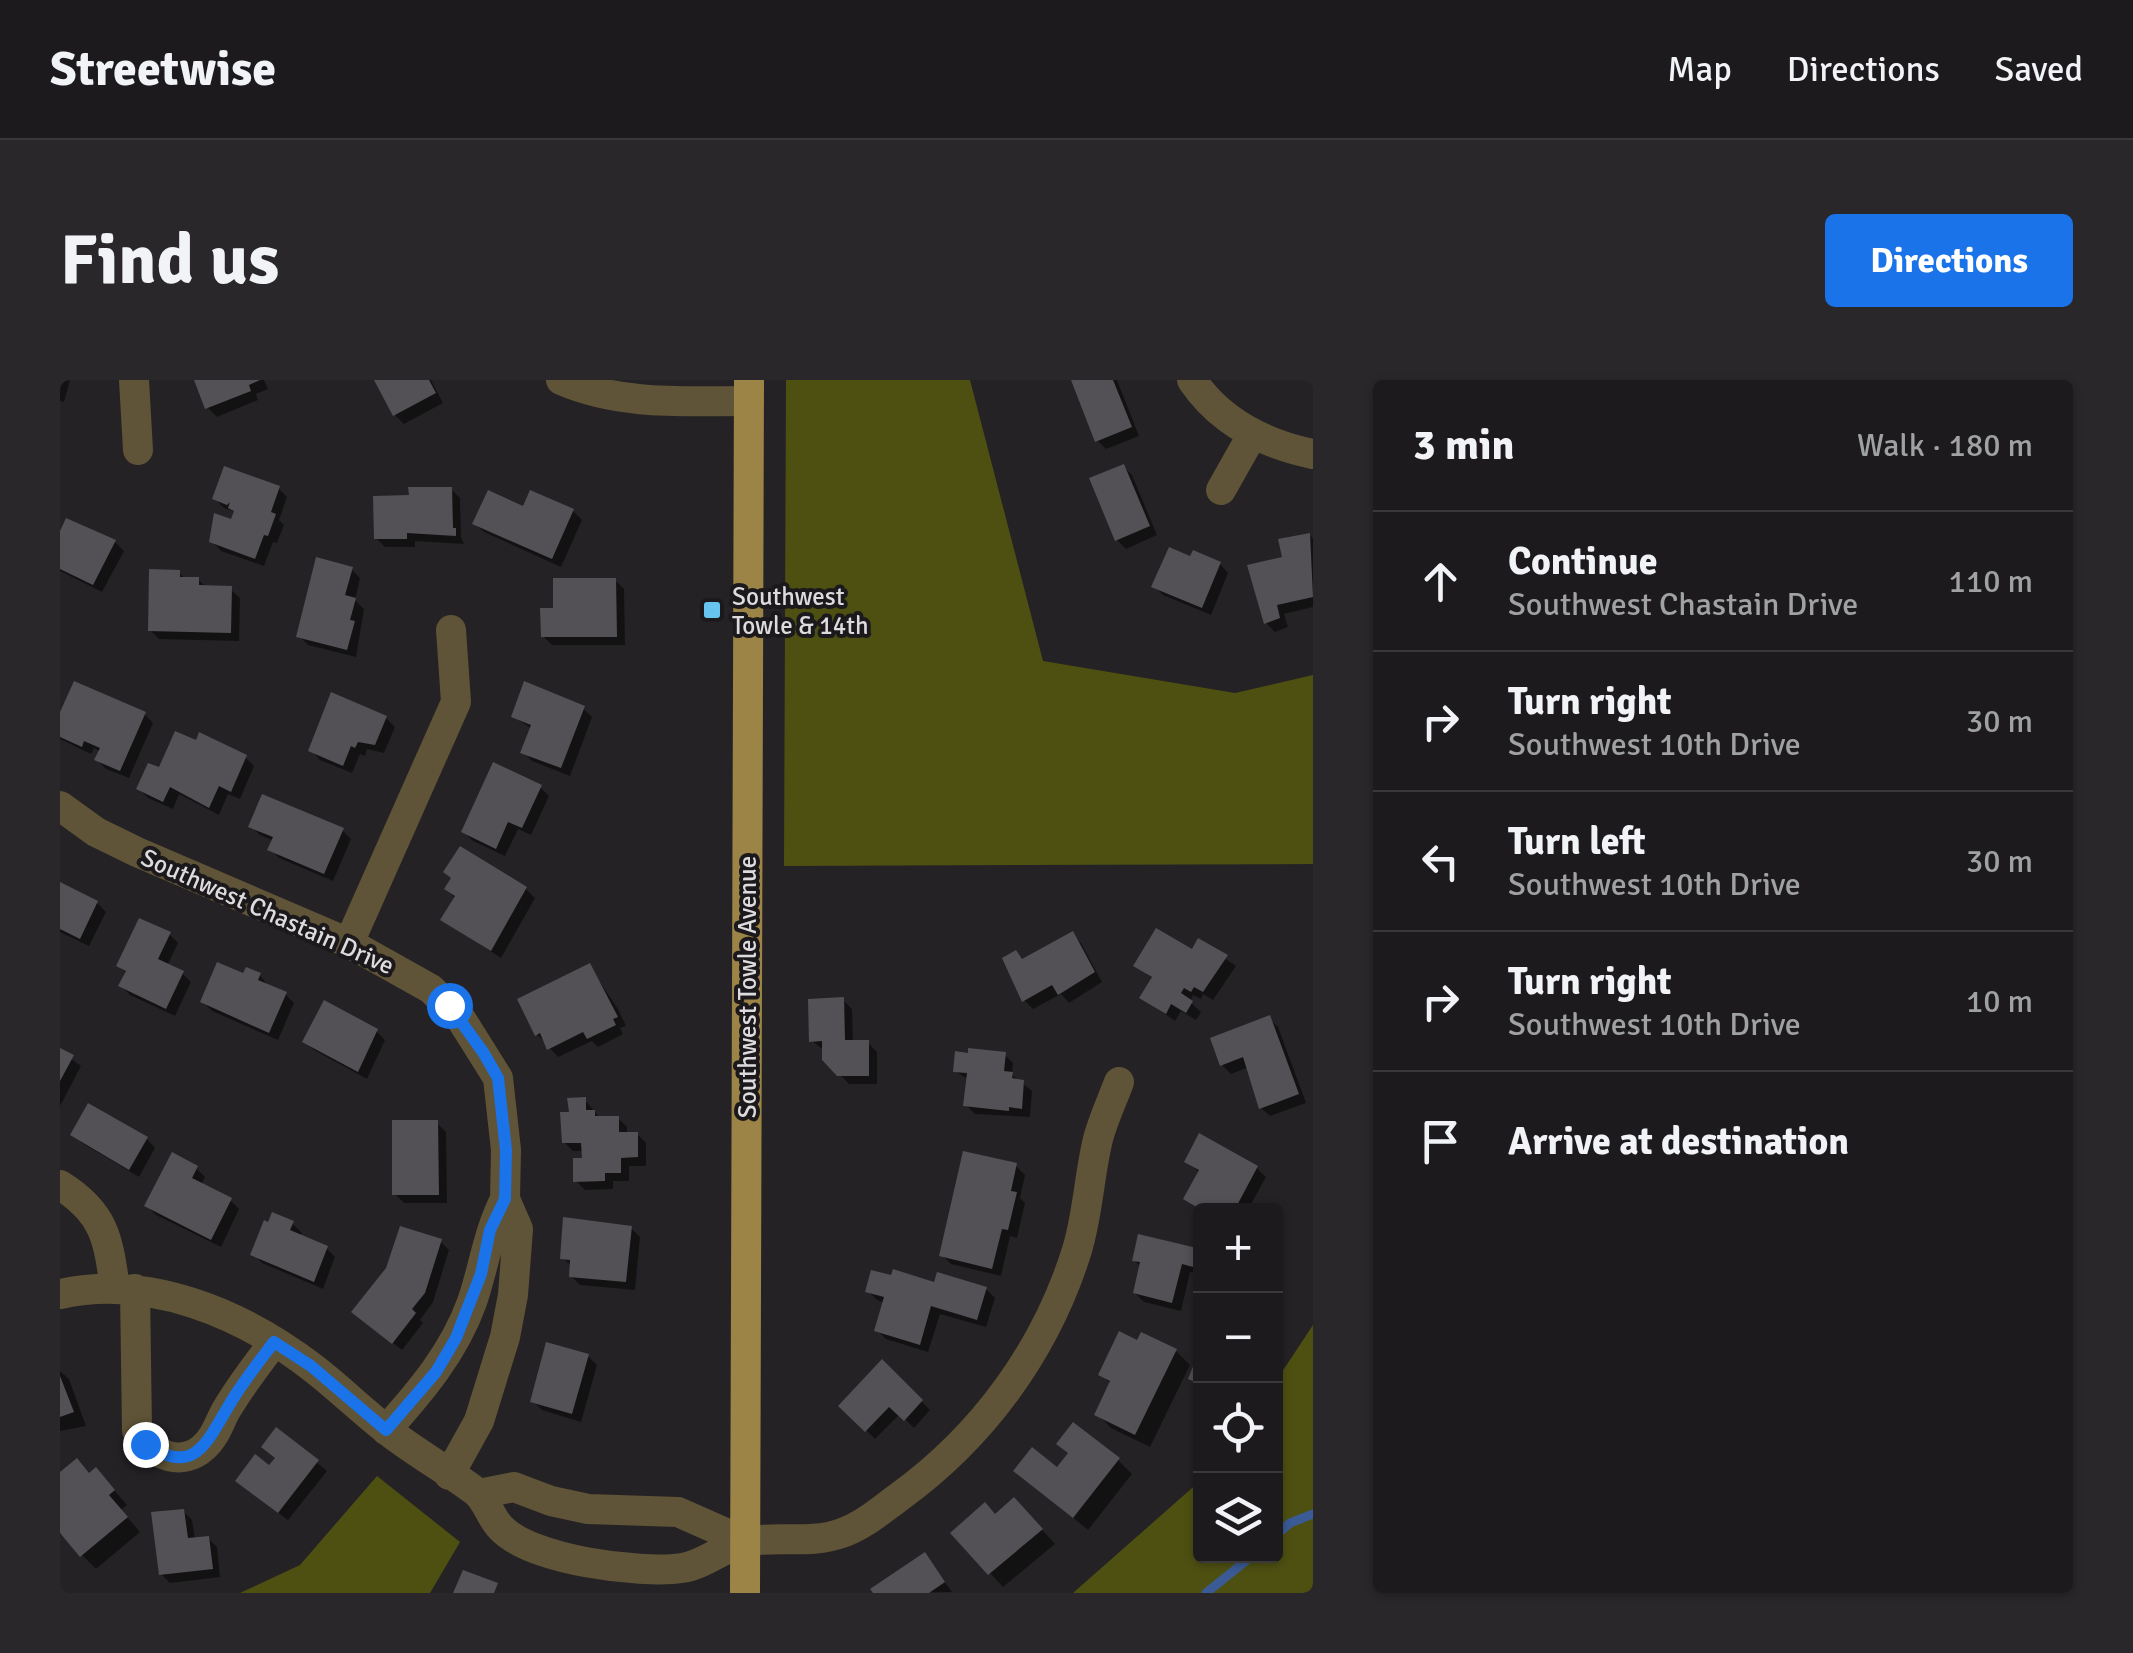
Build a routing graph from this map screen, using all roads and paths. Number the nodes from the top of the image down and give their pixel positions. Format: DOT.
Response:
graph roads {
  1 [pos="134,380"];
  2 [pos="561,380"];
  3 [pos="1192,380"];
  4 [pos="749,390"];
  5 [pos="1252,436"];
  6 [pos="138,450"];
  7 [pos="1313,454"];
  8 [pos="1221,490"];
  9 [pos="451,630"];
  10 [pos="60,806"];
  11 [pos="349,943"];
  12 [pos="1118,1082"];
  13 [pos="60,1186"];
  14 [pos="505,1199"];
  15 [pos="125,1288"];
  16 [pos="60,1294"];
  17 [pos="274,1342"];
  18 [pos="386,1430"];
  19 [pos="449,1475"];
  20 [pos="478,1494"];
  21 [pos="746,1542"];
  22 [pos="745,1593"];
  1 -- 6 [label="street"];
  2 -- 4 [label="street"];
  3 -- 5 [label="street"];
  4 -- 21 [label="main road, Southwest Towle Avenue"];
  5 -- 7 [label="street"];
  5 -- 8 [label="street"];
  9 -- 11 [label="street"];
  10 -- 11 [label="street, Southwest Chastain Drive"];
  11 -- 14 [label="street, Southwest Chastain Drive"];
  12 -- 21 [label="street"];
  13 -- 15 [label="street"];
  14 -- 18 [label="street, Southwest Chastain Drive"];
  14 -- 19 [label="street, Southwest Chastain Drive"];
  15 -- 16 [label="street"];
  15 -- 17 [label="street"];
  15 -- 17 [label="street"];
  17 -- 18 [label="street"];
  18 -- 19 [label="street"];
  19 -- 20 [label="street"];
  20 -- 21 [label="street"];
  20 -- 21 [label="street"];
  21 -- 22 [label="main road, Southwest Towle Avenue"];
}
